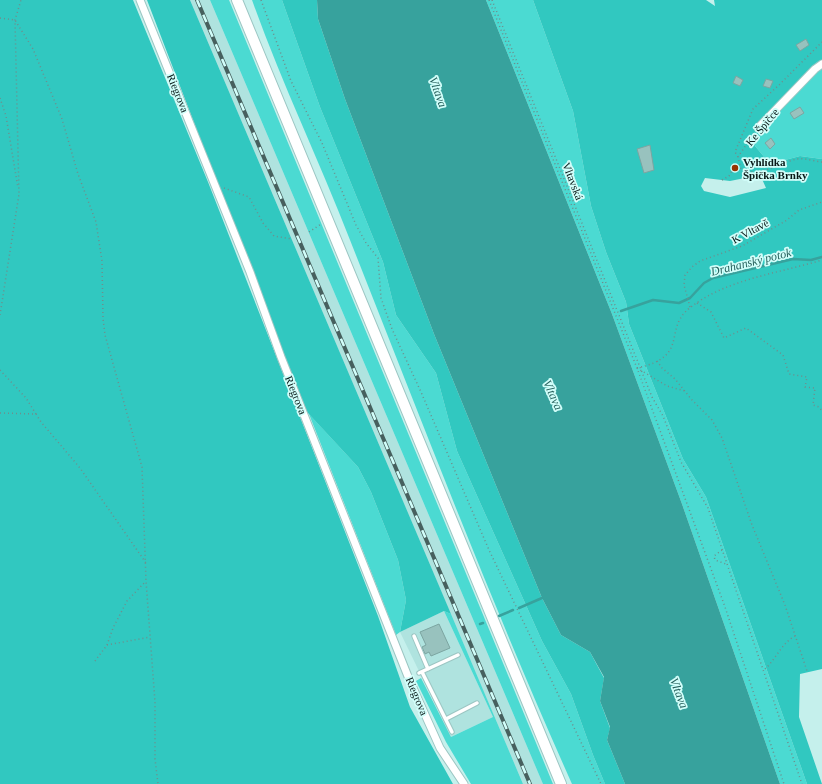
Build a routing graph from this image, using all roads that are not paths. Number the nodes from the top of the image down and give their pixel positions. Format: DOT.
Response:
graph roads {
  1 [pos="140,0"];
  2 [pos="237,0"];
  3 [pos="822,64"];
  4 [pos="758,128"];
  5 [pos="414,636"];
  6 [pos="458,655"];
  7 [pos="428,669"];
  8 [pos="477,703"];
  9 [pos="446,718"];
  10 [pos="452,732"];
  11 [pos="464,784"];
  12 [pos="561,784"];
  1 -- 11 [label="street, Riegrova"];
  2 -- 12 [label="main road"];
  3 -- 4 [label="street, Ke Špičce"];
  5 -- 7 [label="lane"];
  6 -- 7 [label="lane"];
  7 -- 9 [label="lane"];
  8 -- 9 [label="lane"];
  9 -- 10 [label="lane"];
}
